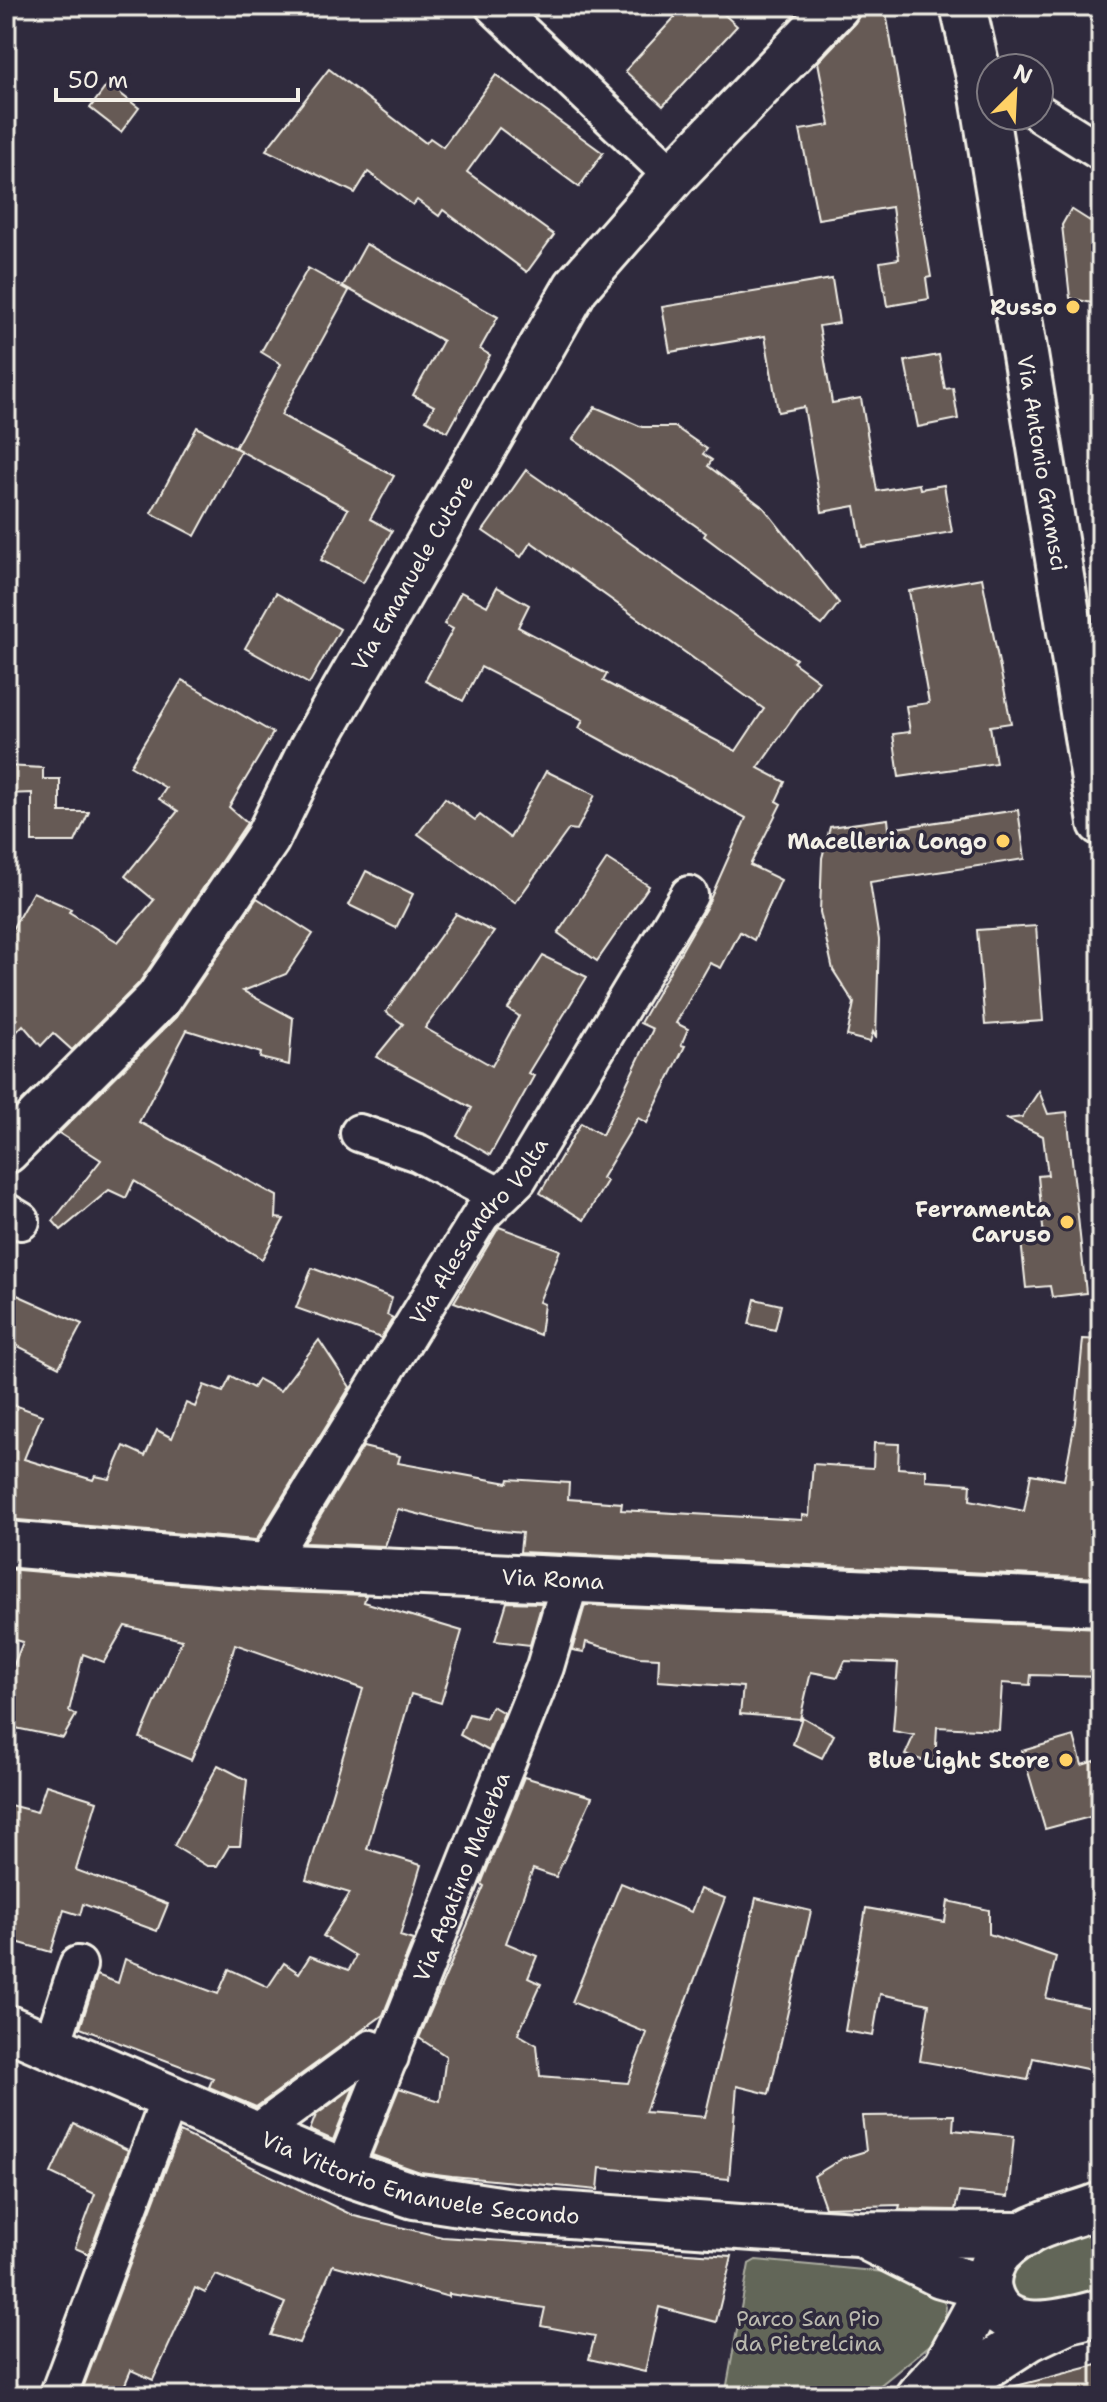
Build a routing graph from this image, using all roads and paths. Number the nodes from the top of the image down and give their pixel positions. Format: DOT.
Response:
graph roads {
  1 [pos="494,6"];
  2 [pos="837,6"];
  3 [pos="964,6"];
  4 [pos="976,52"];
  5 [pos="1055,123"];
  6 [pos="993,132"];
  7 [pos="1101,152"];
  8 [pos="673,176"];
  9 [pos="1101,823"];
  10 [pos="689,895"];
  11 [pos="359,1133"];
  12 [pos="6,1151"];
  13 [pos="499,1196"];
  14 [pos="6,1544"];
  15 [pos="265,1566"];
  16 [pos="571,1578"];
  17 [pos="1101,1603"];
  18 [pos="78,1965"];
  19 [pos="6,2027"];
  20 [pos="51,2048"];
  21 [pos="390,2057"];
  22 [pos="169,2100"];
  23 [pos="254,2135"];
  24 [pos="343,2172"];
  25 [pos="1101,2205"];
  26 [pos="858,2234"];
  27 [pos="1024,2235"];
  28 [pos="988,2288"];
  29 [pos="1084,2316"];
  30 [pos="58,2396"];
  31 [pos="918,2396"];
  32 [pos="939,2396"];
  1 -- 8 [label="street"];
  2 -- 8 [label="main road, Via Emanuele Cutore"];
  3 -- 4 [label="main road, Via Antonio Gramsci"];
  5 -- 7 [label="street"];
  6 -- 9 [label="main road, Via Antonio Gramsci"];
  8 -- 12 [label="main road, Via Emanuele Cutore"];
  10 -- 13 [label="street, Via Alessandro Volta"];
  11 -- 13 [label="street"];
  13 -- 15 [label="street, Via Alessandro Volta"];
  14 -- 15 [label="main road, Via Roma"];
  15 -- 16 [label="main road, Via Roma"];
  16 -- 17 [label="main road, Via Roma"];
  16 -- 21 [label="street, Via Agatino Malerba"];
  18 -- 20 [label="street"];
  19 -- 20 [label="main road, Via Vittorio Emanuele Secondo"];
  20 -- 22 [label="main road, Via Vittorio Emanuele Secondo"];
  21 -- 23 [label="street"];
  21 -- 24 [label="street, Via Agatino Malerba"];
  22 -- 23 [label="main road, Via Vittorio Emanuele Secondo"];
  22 -- 30 [label="street"];
  23 -- 24 [label="main road, Via Vittorio Emanuele Secondo"];
  24 -- 26 [label="main road, Via Vittorio Emanuele Secondo"];
  25 -- 27 [label="main road"];
  26 -- 27 [label="main road, Via Vittorio Emanuele Secondo"];
  26 -- 28 [label="main road"];
  27 -- 28 [label="main road"];
  28 -- 29 [label="main road"];
  28 -- 31 [label="main road"];
  29 -- 32 [label="main road"];
}
